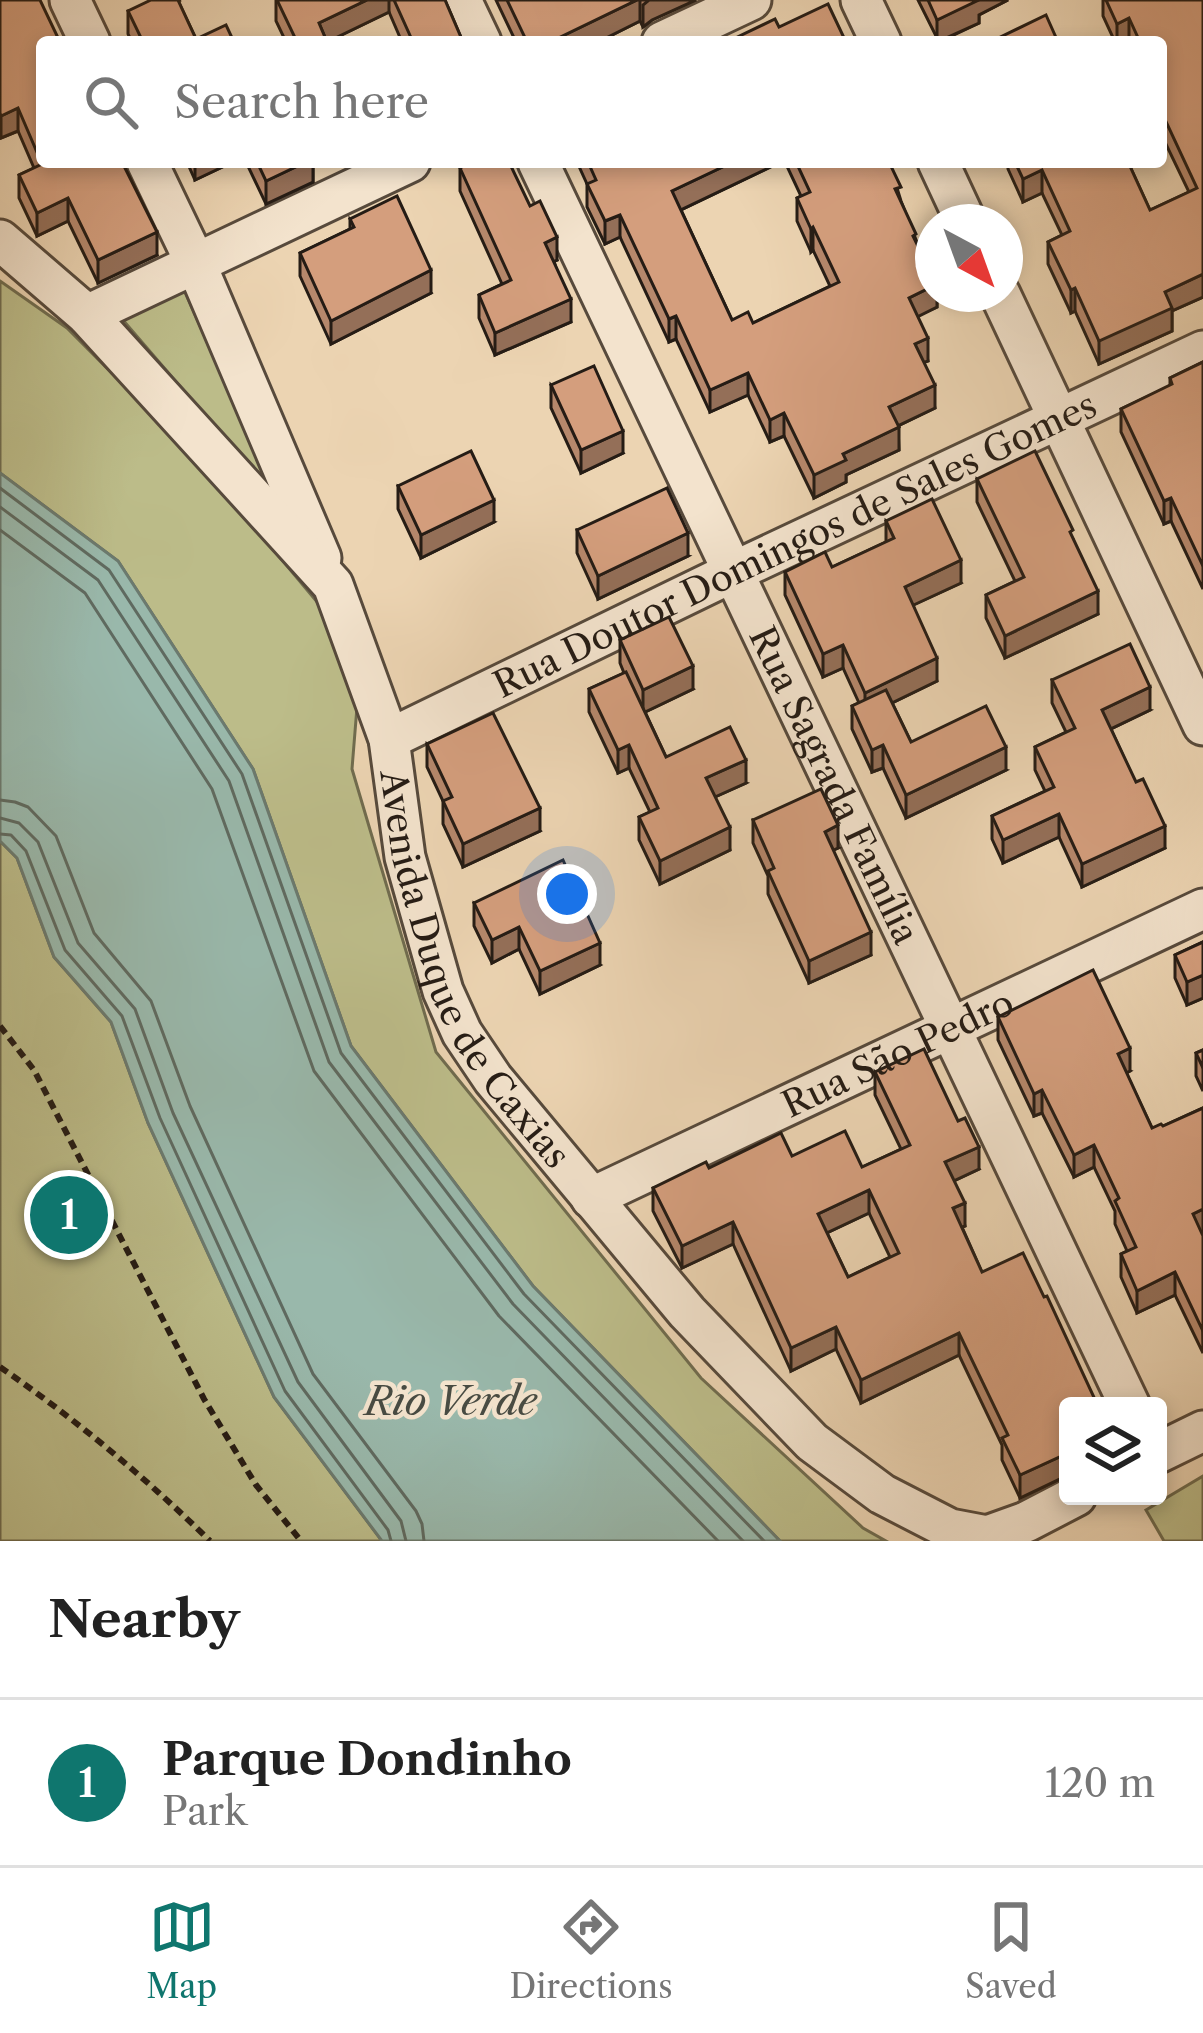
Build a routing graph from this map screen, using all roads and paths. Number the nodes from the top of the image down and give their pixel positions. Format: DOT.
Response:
graph roads {
  1 [pos="70,0"];
  2 [pos="460,0"];
  3 [pos="751,0"];
  4 [pos="861,0"];
  5 [pos="87,36"];
  6 [pos="478,36"];
  7 [pos="675,36"];
  8 [pos="878,36"];
  9 [pos="150,168"];
  10 [pos="397,168"];
  11 [pos="541,168"];
  12 [pos="941,168"];
  13 [pos="958,204"];
  14 [pos="0,240"];
  15 [pos="196,264"];
  16 [pos="1008,312"];
  17 [pos="87,315"];
  18 [pos="1203,351"];
  19 [pos="1059,419"];
  20 [pos="733,572"];
  21 [pos="333,585"];
  22 [pos="1203,725"];
  23 [pos="388,739"];
  24 [pos="1203,909"];
  25 [pos="0,1026"];
  26 [pos="950,1029"];
  27 [pos="591,1198"];
  28 [pos="0,1366"];
  29 [pos="1126,1397"];
  30 [pos="1203,1431"];
  31 [pos="1167,1449"];
  32 [pos="1059,1505"];
  33 [pos="210,1541"];
  34 [pos="301,1541"];
  1 -- 5 [label="street"];
  2 -- 6 [label="street"];
  3 -- 7 [label="street"];
  4 -- 8 [label="street"];
  9 -- 15 [label="street"];
  10 -- 15 [label="street"];
  11 -- 20 [label="street, Rua Sagrada Família"];
  12 -- 13 [label="street"];
  14 -- 17 [label="street, Avenida Duque de Caxias"];
  15 -- 17 [label="street"];
  15 -- 21 [label="street"];
  16 -- 19 [label="street"];
  17 -- 21 [label="street, Avenida Duque de Caxias"];
  18 -- 19 [label="street, Rua Doutor Domingos de Sales Gomes"];
  19 -- 20 [label="street, Rua Doutor Domingos de Sales Gomes"];
  19 -- 22 [label="street"];
  20 -- 23 [label="street, Rua Doutor Domingos de Sales Gomes"];
  20 -- 26 [label="street, Rua Sagrada Família"];
  21 -- 23 [label="street, Avenida Duque de Caxias"];
  23 -- 27 [label="street, Avenida Duque de Caxias"];
  24 -- 26 [label="street, Rua São Pedro"];
  25 -- 34 [label="path"];
  26 -- 27 [label="street, Rua São Pedro"];
  26 -- 29 [label="street, Rua Sagrada Família"];
  27 -- 32 [label="street, Avenida Duque de Caxias"];
  28 -- 33 [label="path"];
  30 -- 31 [label="street"];
}
